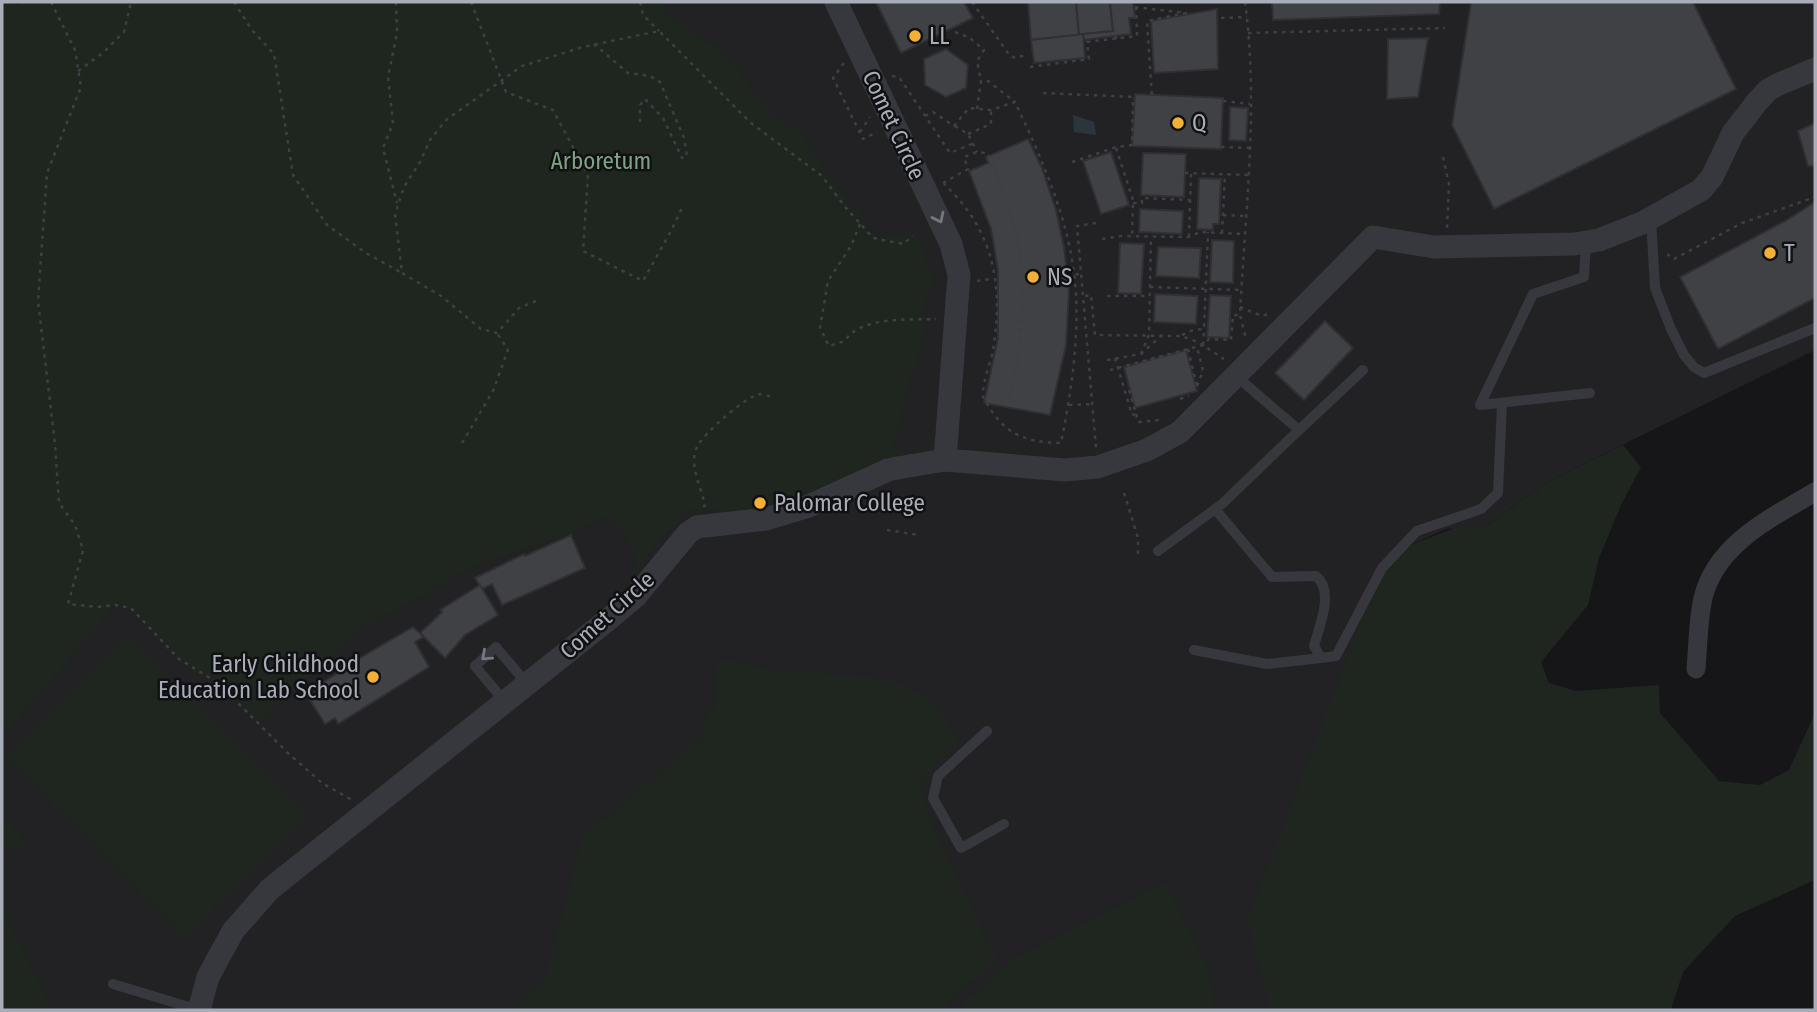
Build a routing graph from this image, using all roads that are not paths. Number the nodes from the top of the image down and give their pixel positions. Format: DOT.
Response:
graph roads {
  1 [pos="836,2"];
  2 [pos="1815,69"];
  3 [pos="1651,219"];
  4 [pos="1586,242"];
  5 [pos="1815,328"];
  6 [pos="1363,370"];
  7 [pos="1234,372"];
  8 [pos="1590,393"];
  9 [pos="1502,403"];
  10 [pos="1299,430"];
  11 [pos="945,460"];
  12 [pos="1815,492"];
  13 [pos="1214,509"];
  14 [pos="1158,551"];
  15 [pos="1194,650"];
  16 [pos="1321,658"];
  17 [pos="1696,669"];
  18 [pos="528,684"];
  19 [pos="505,702"];
  20 [pos="987,731"];
  21 [pos="1004,824"];
  22 [pos="113,984"];
  23 [pos="199,1010"];
  1 -- 11 [label="street, Comet Circle, one-way"];
  2 -- 3 [label="street"];
  3 -- 4 [label="street"];
  3 -- 5 [label="lane"];
  4 -- 7 [label="street"];
  4 -- 9 [label="lane"];
  6 -- 10 [label="lane"];
  7 -- 10 [label="lane"];
  7 -- 11 [label="street"];
  8 -- 9 [label="lane"];
  9 -- 16 [label="lane"];
  10 -- 13 [label="lane"];
  11 -- 18 [label="street, Comet Circle"];
  12 -- 17 [label="street"];
  13 -- 14 [label="lane"];
  13 -- 16 [label="lane"];
  15 -- 16 [label="lane"];
  18 -- 19 [label="street, Comet Circle"];
  18 -- 19 [label="lane, one-way"];
  19 -- 23 [label="street, Comet Circle"];
  20 -- 21 [label="lane"];
  22 -- 23 [label="lane"];
}
